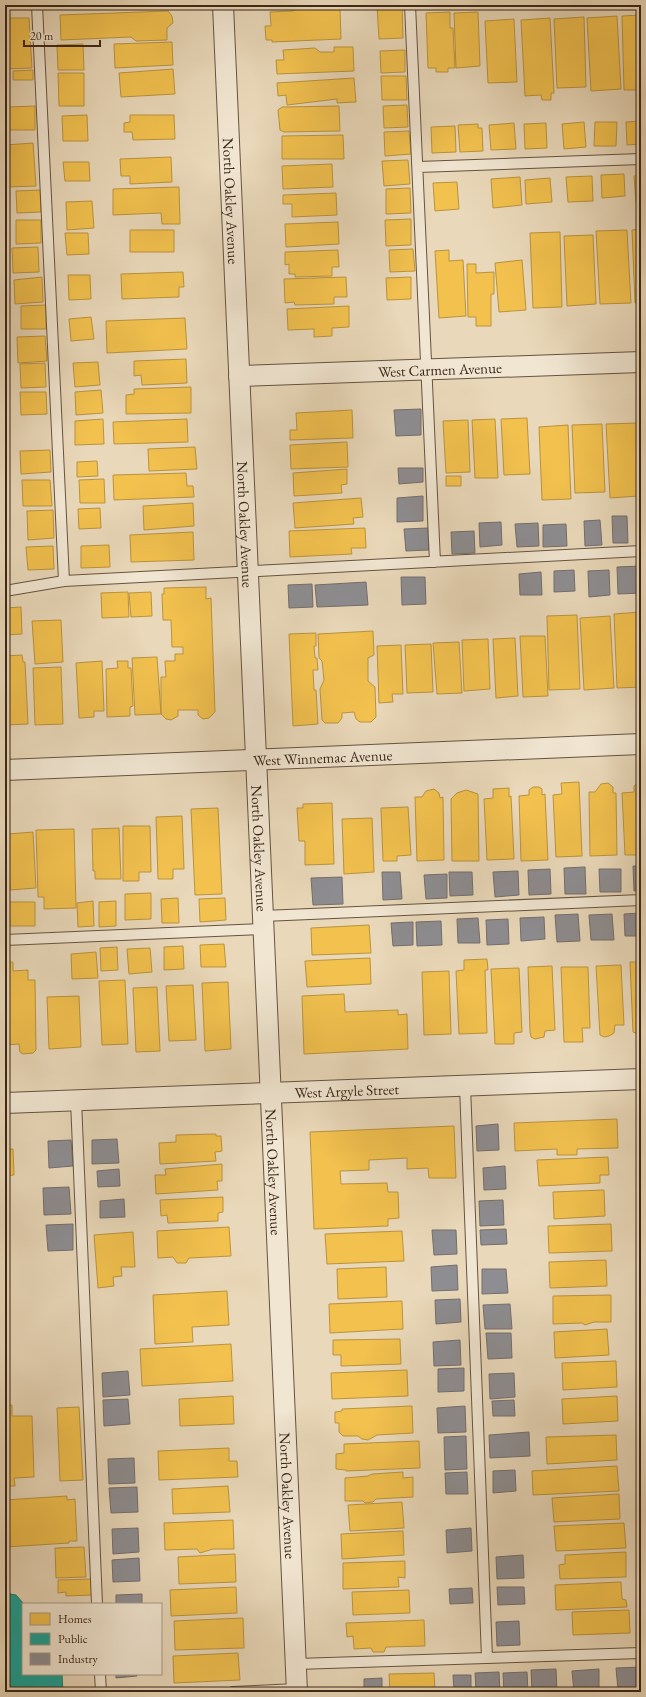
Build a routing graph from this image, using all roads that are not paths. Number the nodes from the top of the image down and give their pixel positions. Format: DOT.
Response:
graph roads {
  1 [pos="37,5"];
  2 [pos="223,5"];
  3 [pos="410,5"];
  4 [pos="641,159"];
  5 [pos="418,167"];
  6 [pos="641,362"];
  7 [pos="426,371"];
  8 [pos="239,376"];
  9 [pos="641,551"];
  10 [pos="435,562"];
  11 [pos="248,571"];
  12 [pos="64,581"];
  13 [pos="5,591"];
  14 [pos="641,744"];
  15 [pos="256,760"];
  16 [pos="5,770"];
  17 [pos="641,900"];
  18 [pos="263,922"];
  19 [pos="5,940"];
  20 [pos="641,1079"];
  21 [pos="465,1086"];
  22 [pos="271,1093"];
  23 [pos="76,1100"];
  24 [pos="5,1103"];
  25 [pos="97,1603"];
  26 [pos="641,1653"];
  27 [pos="487,1658"];
  28 [pos="296,1664"];
  29 [pos="100,1675"];
  30 [pos="297,1690"];
  31 [pos="101,1692"];
  32 [pos="233,1692"];
  1 -- 12 [label="lane"];
  2 -- 8 [label="street, North Oakley Avenue"];
  3 -- 5 [label="lane"];
  4 -- 5 [label="lane"];
  5 -- 7 [label="lane"];
  6 -- 7 [label="street, West Carmen Avenue"];
  7 -- 8 [label="street, West Carmen Avenue"];
  7 -- 10 [label="lane"];
  8 -- 11 [label="street, North Oakley Avenue"];
  9 -- 10 [label="lane"];
  10 -- 11 [label="lane"];
  11 -- 12 [label="lane"];
  11 -- 15 [label="street, North Oakley Avenue"];
  12 -- 13 [label="lane"];
  14 -- 15 [label="street, West Winnemac Avenue"];
  15 -- 16 [label="street, West Winnemac Avenue"];
  15 -- 18 [label="street, North Oakley Avenue"];
  17 -- 18 [label="lane"];
  18 -- 19 [label="lane"];
  18 -- 22 [label="street, North Oakley Avenue"];
  20 -- 21 [label="street, West Argyle Street"];
  21 -- 22 [label="street, West Argyle Street"];
  21 -- 27 [label="lane"];
  22 -- 23 [label="street, West Argyle Street"];
  22 -- 28 [label="street, North Oakley Avenue"];
  23 -- 24 [label="street, West Argyle Street"];
  23 -- 25 [label="lane"];
  26 -- 27 [label="lane"];
  27 -- 28 [label="lane"];
  28 -- 30 [label="street, North Oakley Avenue"];
  29 -- 31 [label="lane"];
  30 -- 32 [label="lane"];
}
